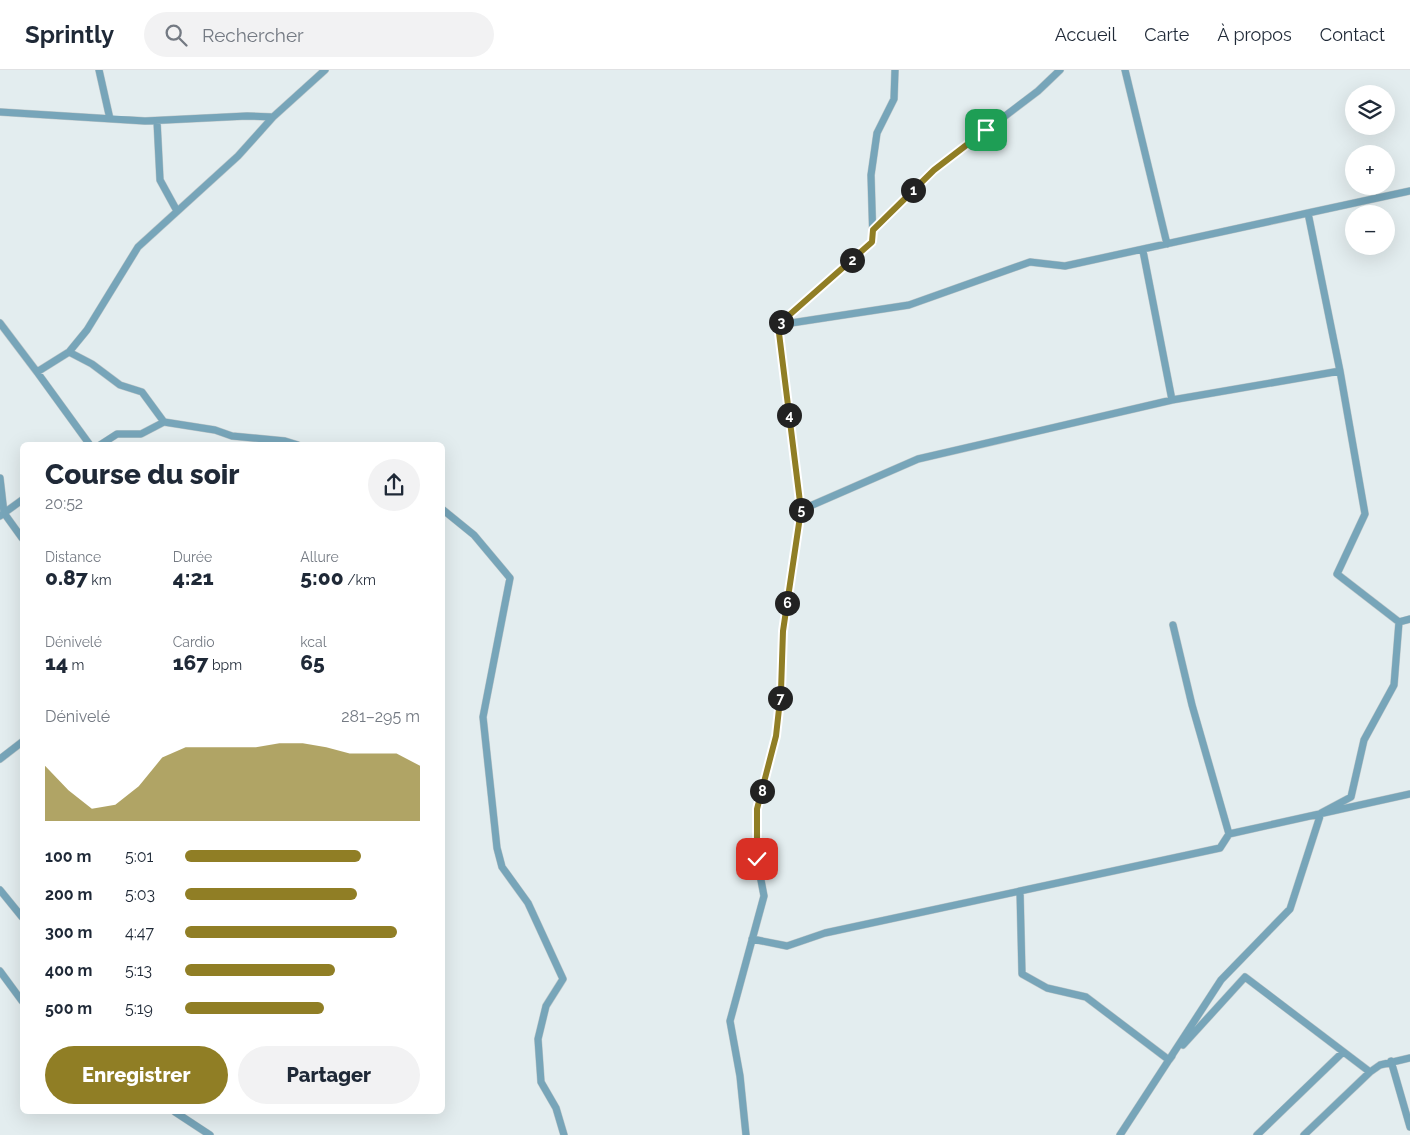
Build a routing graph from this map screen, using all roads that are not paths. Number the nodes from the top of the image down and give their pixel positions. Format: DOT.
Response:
graph roads {
  1 [pos="99,70"];
  2 [pos="325,70"];
  3 [pos="895,70"];
  4 [pos="1060,70"];
  5 [pos="1125,70"];
  6 [pos="0,112"];
  7 [pos="273,117"];
  8 [pos="110,119"];
  9 [pos="158,121"];
  10 [pos="1410,191"];
  11 [pos="178,211"];
  12 [pos="1308,213"];
  13 [pos="873,230"];
  14 [pos="1167,244"];
  15 [pos="1143,250"];
  16 [pos="0,324"];
  17 [pos="778,325"];
  18 [pos="69,352"];
  19 [pos="1340,371"];
  20 [pos="37,372"];
  21 [pos="1172,400"];
  22 [pos="164,422"];
  23 [pos="88,442"];
  24 [pos="105,442"];
  25 [pos="288,442"];
  26 [pos="0,478"];
  27 [pos="20,501"];
  28 [pos="801,510"];
  29 [pos="445,511"];
  30 [pos="2,514"];
  31 [pos="20,536"];
  32 [pos="1410,619"];
  33 [pos="1399,622"];
  34 [pos="1173,625"];
  35 [pos="20,744"];
  36 [pos="0,759"];
  37 [pos="1410,794"];
  38 [pos="1321,813"];
  39 [pos="1229,834"];
  40 [pos="0,890"];
  41 [pos="1020,891"];
  42 [pos="20,915"];
  43 [pos="752,940"];
  44 [pos="0,971"];
  45 [pos="20,999"];
  46 [pos="1342,1053"];
  47 [pos="1410,1058"];
  48 [pos="1169,1060"];
  49 [pos="1392,1061"];
  50 [pos="1370,1072"];
  51 [pos="178,1114"];
  52 [pos="1410,1127"];
  53 [pos="210,1135"];
  54 [pos="564,1135"];
  55 [pos="746,1135"];
  56 [pos="1120,1135"];
  57 [pos="1257,1135"];
  58 [pos="1304,1135"];
  1 -- 8 [label="street"];
  2 -- 7 [label="street"];
  3 -- 13 [label="street"];
  4 -- 13 [label="street"];
  5 -- 14 [label="street"];
  6 -- 8 [label="street"];
  7 -- 9 [label="street"];
  7 -- 11 [label="street"];
  8 -- 9 [label="street"];
  9 -- 11 [label="street"];
  10 -- 12 [label="street"];
  11 -- 18 [label="street"];
  12 -- 14 [label="street"];
  12 -- 19 [label="street"];
  13 -- 17 [label="street"];
  14 -- 15 [label="street"];
  15 -- 17 [label="street"];
  15 -- 21 [label="street"];
  16 -- 20 [label="street"];
  17 -- 28 [label="street"];
  18 -- 20 [label="street"];
  18 -- 22 [label="street"];
  19 -- 21 [label="street"];
  19 -- 33 [label="street"];
  20 -- 23 [label="street"];
  21 -- 28 [label="street"];
  22 -- 24 [label="street"];
  22 -- 25 [label="street"];
  26 -- 30 [label="street"];
  27 -- 30 [label="street"];
  28 -- 43 [label="street"];
  29 -- 54 [label="street"];
  30 -- 31 [label="street"];
  32 -- 33 [label="street"];
  33 -- 38 [label="street"];
  34 -- 39 [label="street"];
  35 -- 36 [label="street"];
  37 -- 38 [label="street"];
  38 -- 39 [label="street"];
  38 -- 48 [label="street"];
  39 -- 41 [label="street"];
  40 -- 42 [label="street"];
  41 -- 43 [label="street"];
  41 -- 48 [label="street"];
  43 -- 55 [label="street"];
  44 -- 45 [label="street"];
  46 -- 48 [label="street"];
  46 -- 50 [label="street"];
  46 -- 57 [label="street"];
  47 -- 49 [label="street"];
  48 -- 56 [label="street"];
  49 -- 50 [label="street"];
  49 -- 52 [label="street"];
  50 -- 58 [label="street"];
  51 -- 53 [label="street"];
}
